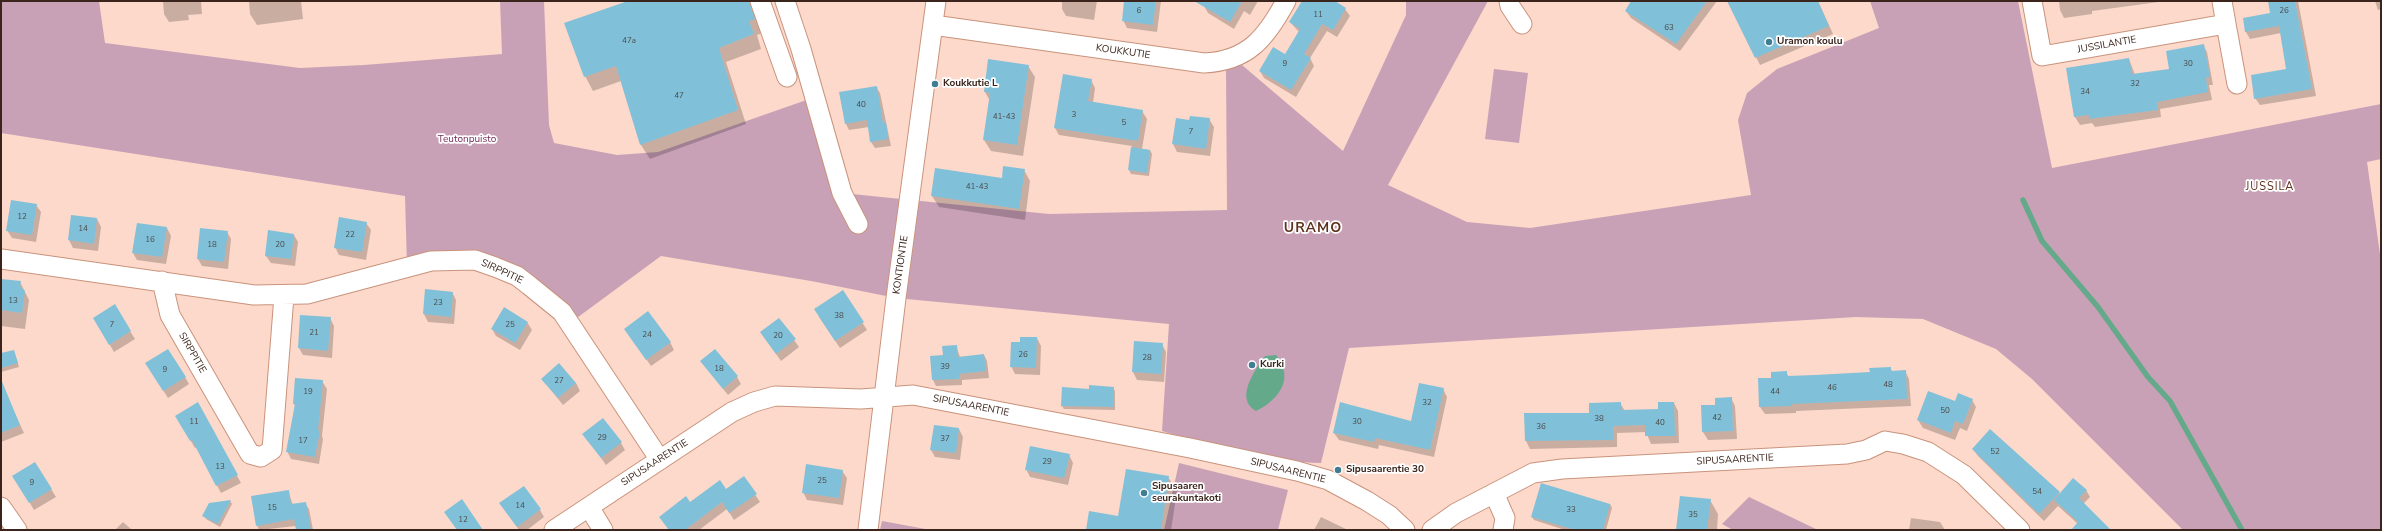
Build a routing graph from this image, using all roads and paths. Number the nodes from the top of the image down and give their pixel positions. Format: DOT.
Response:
graph roads {
  1 [pos="760,1"];
  2 [pos="785,1"];
  3 [pos="936,1"];
  4 [pos="1286,1"];
  5 [pos="1509,1"];
  6 [pos="2032,1"];
  7 [pos="2222,1"];
  8 [pos="1522,24"];
  9 [pos="2226,24"];
  10 [pos="933,25"];
  11 [pos="787,77"];
  12 [pos="2237,84"];
  13 [pos="858,224"];
  14 [pos="1,259"];
  15 [pos="162,281"];
  16 [pos="284,296"];
  17 [pos="885,396"];
  18 [pos="660,460"];
  19 [pos="1494,493"];
  20 [pos="1,507"];
  21 [pos="589,507"];
  22 [pos="17,530"];
  23 [pos="554,530"];
  24 [pos="603,530"];
  25 [pos="868,530"];
  26 [pos="1405,530"];
  27 [pos="1432,530"];
  28 [pos="1503,530"];
  29 [pos="2020,530"];
  1 -- 11 [label="street"];
  2 -- 13 [label="street"];
  3 -- 10 [label="street, KONTIONTIE"];
  4 -- 10 [label="street, KOUKKUTIE"];
  5 -- 8 [label="street"];
  6 -- 9 [label="street, JUSSILANTIE"];
  7 -- 9 [label="street"];
  9 -- 12 [label="street"];
  10 -- 17 [label="street, KONTIONTIE"];
  14 -- 15 [label="street, SIRPPITIE"];
  15 -- 16 [label="street, SIRPPITIE"];
  15 -- 16 [label="street, SIRPPITIE"];
  16 -- 18 [label="street, SIRPPITIE"];
  17 -- 18 [label="street, SIPUSAARENTIE"];
  17 -- 25 [label="street, KONTIONTIE"];
  17 -- 26 [label="street, SIPUSAARENTIE"];
  18 -- 21 [label="street, SIPUSAARENTIE"];
  19 -- 27 [label="street, SIPUSAARENTIE"];
  19 -- 28 [label="street"];
  19 -- 29 [label="street, SIPUSAARENTIE"];
  20 -- 22 [label="street"];
  21 -- 23 [label="street, SIPUSAARENTIE"];
  21 -- 24 [label="street"];
}
